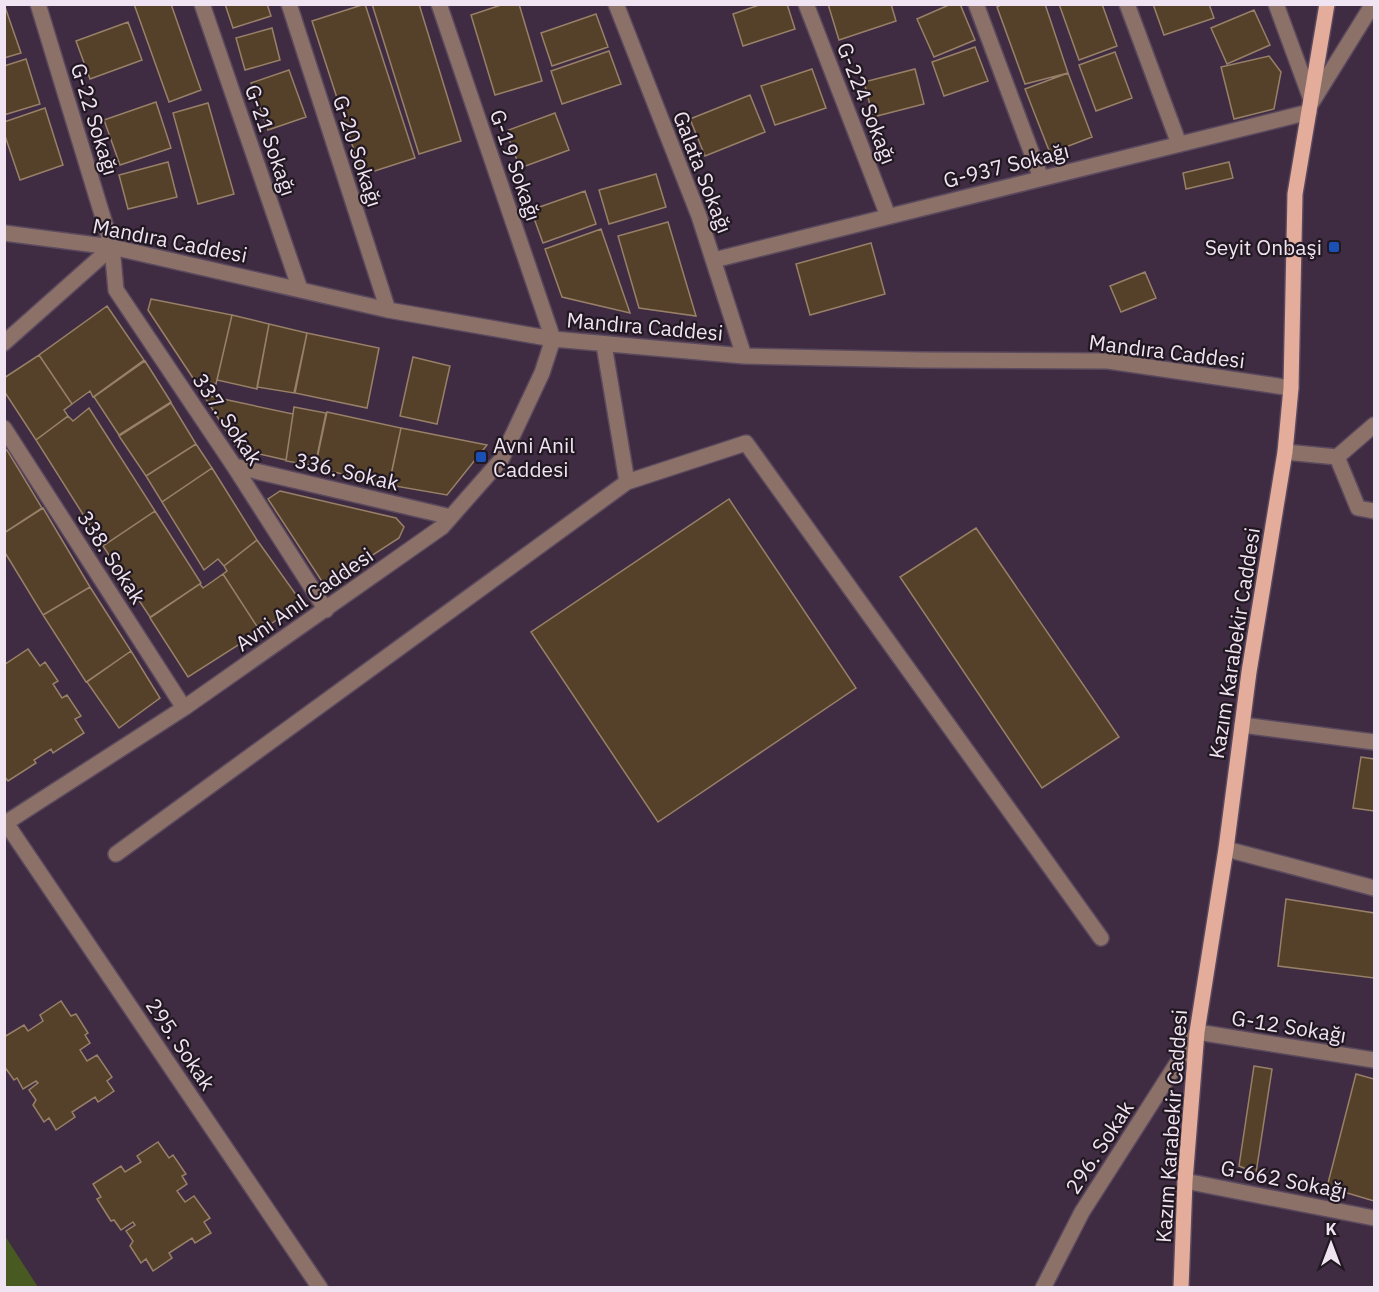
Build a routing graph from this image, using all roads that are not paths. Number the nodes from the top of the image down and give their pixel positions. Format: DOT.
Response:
graph roads {
  1 [pos="38,4"];
  2 [pos="202,4"];
  3 [pos="290,4"];
  4 [pos="439,4"];
  5 [pos="616,4"];
  6 [pos="806,4"];
  7 [pos="976,4"];
  8 [pos="1127,4"];
  9 [pos="1276,4"];
  10 [pos="1327,4"];
  11 [pos="1373,4"];
  12 [pos="1310,107"];
  13 [pos="1179,144"];
  14 [pos="1041,178"];
  15 [pos="888,216"];
  16 [pos="4,233"];
  17 [pos="112,247"];
  18 [pos="714,260"];
  19 [pos="300,289"];
  20 [pos="388,310"];
  21 [pos="553,339"];
  22 [pos="4,343"];
  23 [pos="604,345"];
  24 [pos="744,356"];
  25 [pos="1291,388"];
  26 [pos="1374,425"];
  27 [pos="4,428"];
  28 [pos="1285,452"];
  29 [pos="1337,457"];
  30 [pos="234,465"];
  31 [pos="627,482"];
  32 [pos="1374,511"];
  33 [pos="451,517"];
  34 [pos="326,610"];
  35 [pos="184,708"];
  36 [pos="1242,725"];
  37 [pos="1374,742"];
  38 [pos="5,824"];
  39 [pos="1226,849"];
  40 [pos="116,854"];
  41 [pos="1374,888"];
  42 [pos="1101,938"];
  43 [pos="1197,1032"];
  44 [pos="1374,1060"];
  45 [pos="1185,1181"];
  46 [pos="1374,1218"];
  47 [pos="320,1287"];
  48 [pos="1043,1287"];
  49 [pos="1182,1287"];
  1 -- 17 [label="street, G-22 Sokağı"];
  2 -- 19 [label="street, G-21 Sokağı"];
  3 -- 20 [label="street, G-20 Sokağı"];
  4 -- 21 [label="street, G-19 Sokağı"];
  5 -- 18 [label="street, Galata Sokağı"];
  6 -- 15 [label="street, G-224 Sokağı"];
  7 -- 14 [label="street"];
  8 -- 13 [label="street"];
  9 -- 12 [label="street"];
  10 -- 12 [label="main road, Kazım Karabekir Caddesi"];
  11 -- 12 [label="street"];
  12 -- 13 [label="street, G-937 Sokağı"];
  12 -- 25 [label="main road, Kazım Karabekir Caddesi"];
  13 -- 14 [label="street, G-937 Sokağı"];
  14 -- 15 [label="street, G-937 Sokağı"];
  15 -- 18 [label="street, G-937 Sokağı"];
  16 -- 17 [label="street, Mandıra Caddesi"];
  17 -- 19 [label="street, Mandıra Caddesi"];
  17 -- 22 [label="street"];
  17 -- 30 [label="street, 337. Sokak"];
  18 -- 24 [label="street, Galata Sokağı"];
  19 -- 20 [label="street, Mandıra Caddesi"];
  20 -- 21 [label="street, Mandıra Caddesi"];
  21 -- 23 [label="street, Mandıra Caddesi"];
  21 -- 33 [label="street, Avni Anıl Caddesi"];
  23 -- 24 [label="street, Mandıra Caddesi"];
  23 -- 31 [label="street"];
  24 -- 25 [label="street, Mandıra Caddesi"];
  25 -- 28 [label="main road, Kazım Karabekir Caddesi"];
  26 -- 29 [label="street"];
  27 -- 35 [label="street, 338. Sokak"];
  28 -- 29 [label="street"];
  28 -- 36 [label="main road, Kazım Karabekir Caddesi"];
  29 -- 32 [label="street"];
  30 -- 33 [label="street, 336. Sokak"];
  30 -- 34 [label="street, 337. Sokak"];
  31 -- 40 [label="street"];
  31 -- 42 [label="street"];
  33 -- 34 [label="street, Avni Anıl Caddesi"];
  34 -- 35 [label="street, Avni Anıl Caddesi"];
  35 -- 38 [label="street, Avni Anıl Caddesi"];
  36 -- 37 [label="street"];
  36 -- 39 [label="main road, Kazım Karabekir Caddesi"];
  38 -- 47 [label="street, 295. Sokak"];
  39 -- 41 [label="street"];
  39 -- 43 [label="main road, Kazım Karabekir Caddesi"];
  43 -- 44 [label="street, G-12 Sokağı"];
  43 -- 45 [label="main road, Kazım Karabekir Caddesi"];
  43 -- 48 [label="street, 296. Sokak"];
  45 -- 46 [label="street, G-662 Sokağı"];
  45 -- 49 [label="main road, Kazım Karabekir Caddesi"];
}
